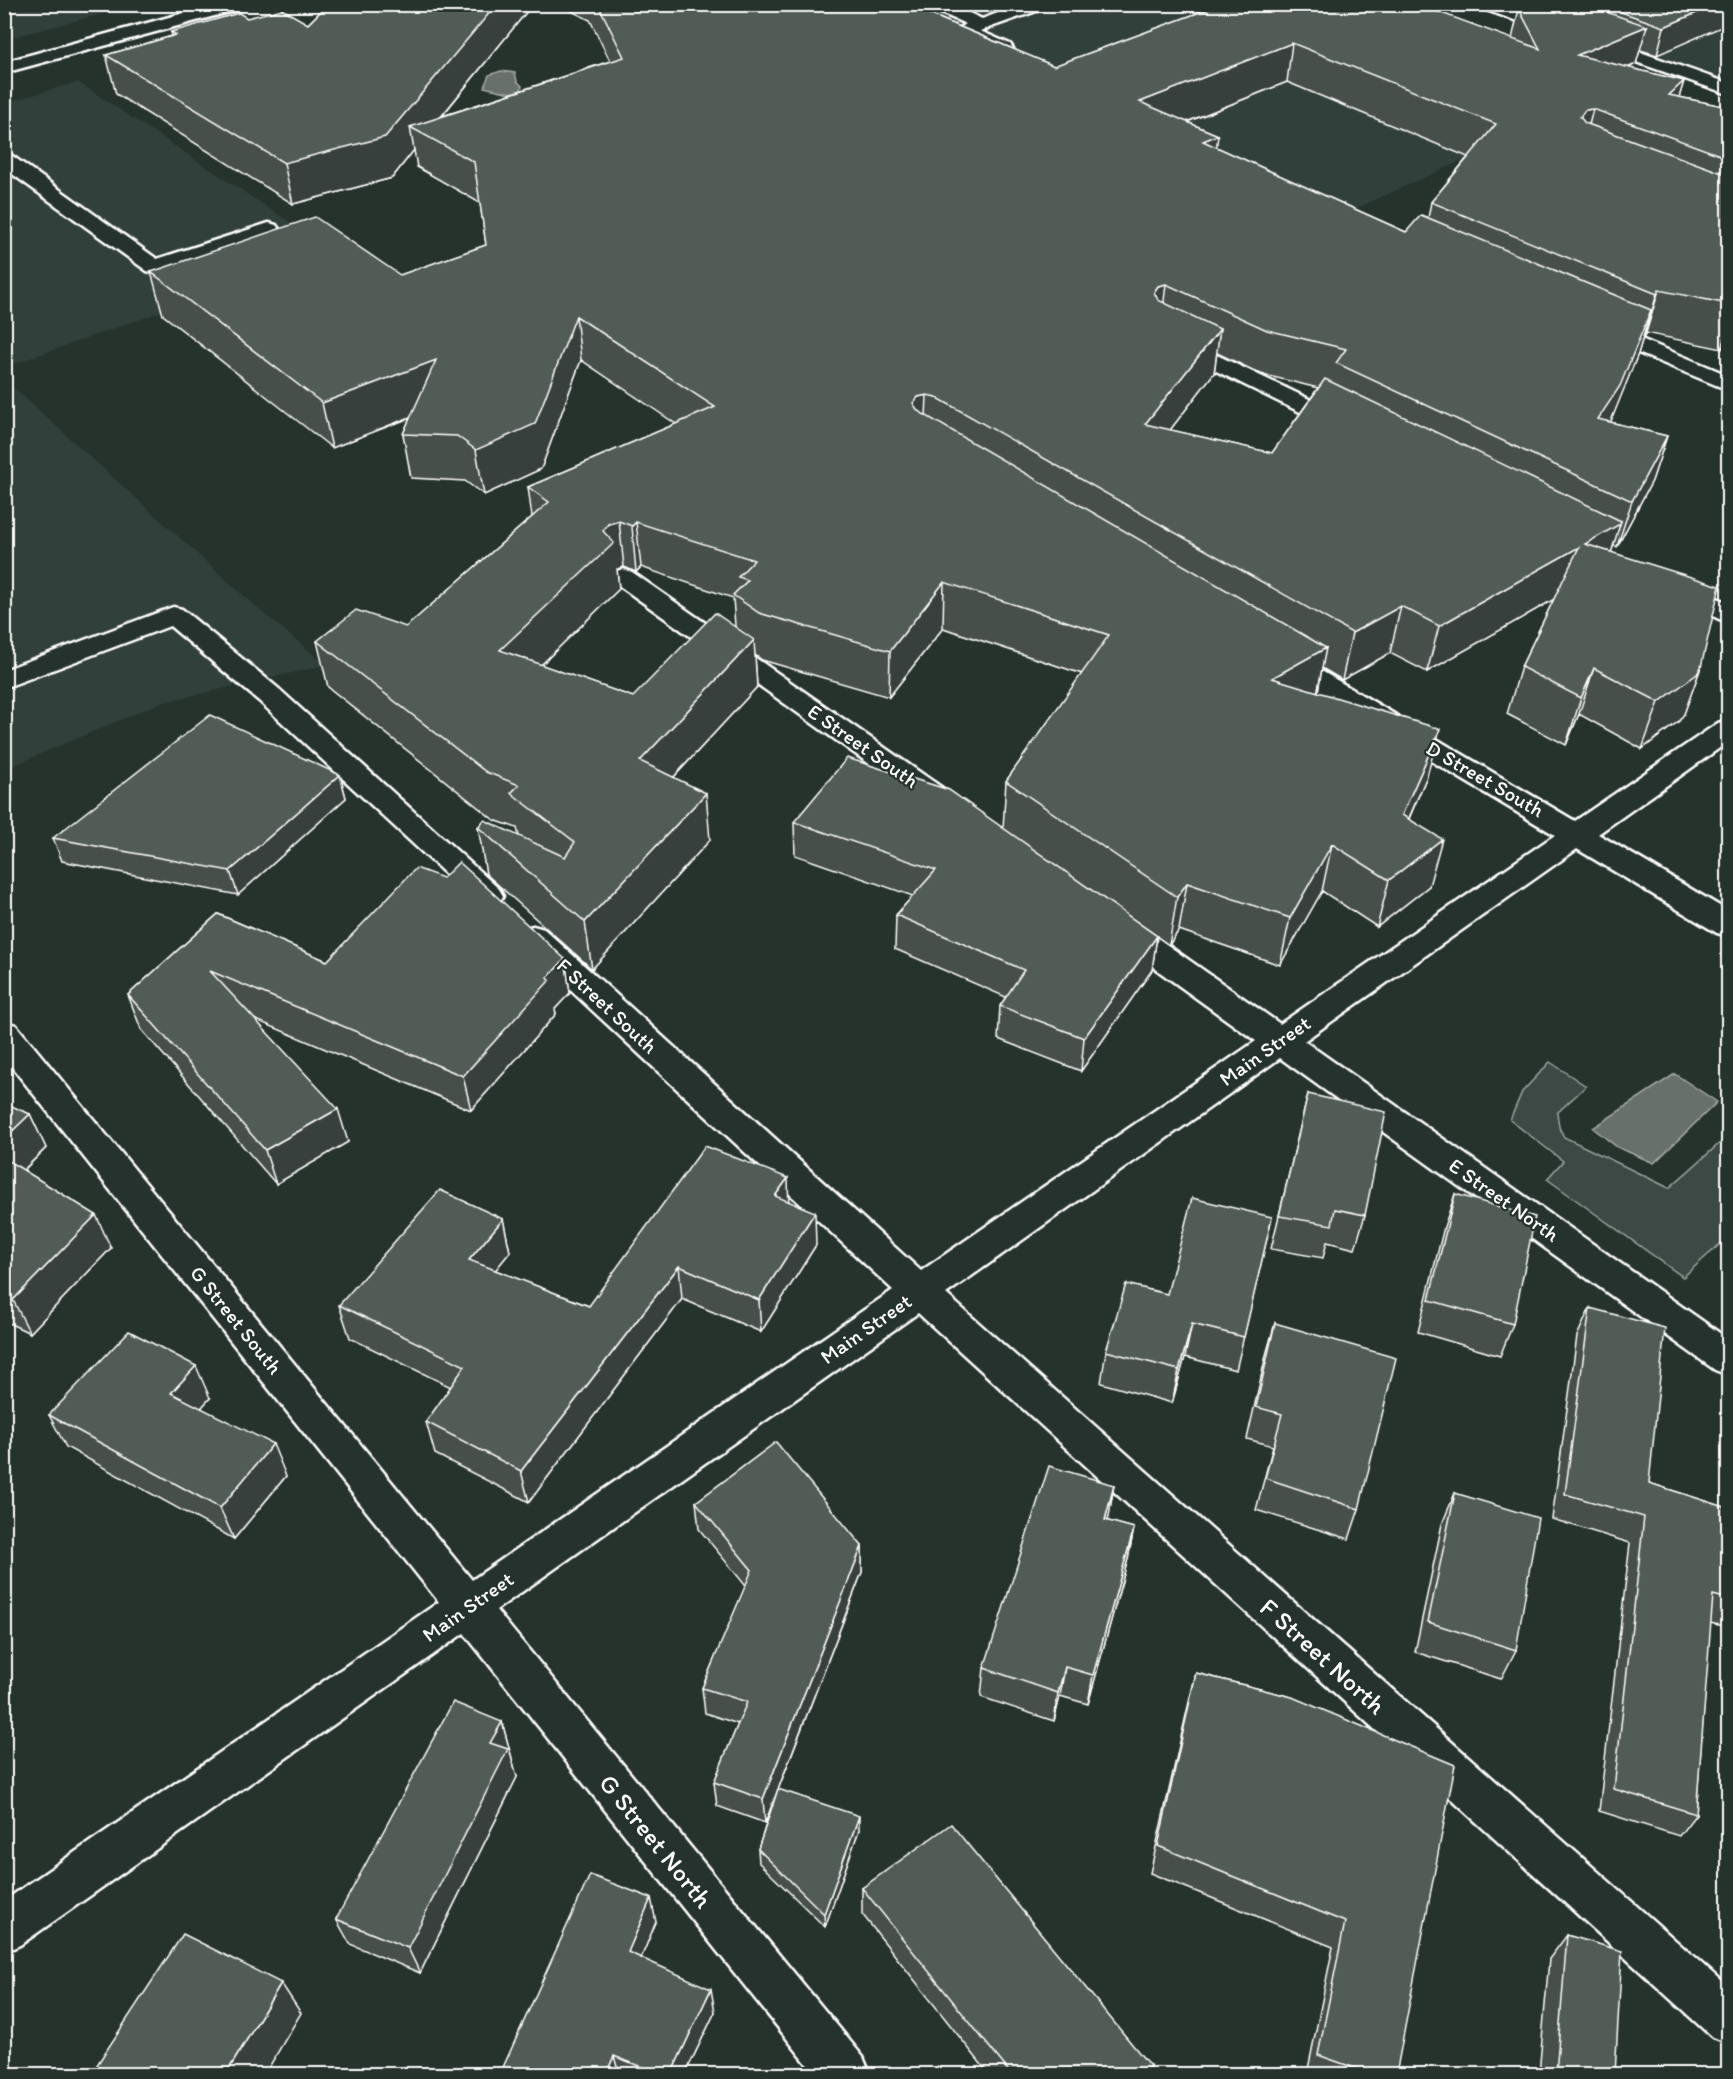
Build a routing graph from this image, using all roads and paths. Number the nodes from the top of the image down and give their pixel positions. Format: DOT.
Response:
graph roads {
  1 [pos="935,4"];
  2 [pos="1039,4"];
  3 [pos="1207,4"];
  4 [pos="1366,4"];
  5 [pos="1434,4"];
  6 [pos="1486,4"];
  7 [pos="236,5"];
  8 [pos="982,25"];
  9 [pos="1186,30"];
  10 [pos="1015,53"];
  11 [pos="4,68"];
  12 [pos="1728,89"];
  13 [pos="4,159"];
  14 [pos="269,229"];
  15 [pos="1580,320"];
  16 [pos="1162,336"];
  17 [pos="1728,383"];
  18 [pos="1363,434"];
  19 [pos="623,577"];
  20 [pos="1656,577"];
  21 [pos="1728,613"];
  22 [pos="1261,647"];
  23 [pos="4,680"];
  24 [pos="1728,729"];
  25 [pos="962,816"];
  26 [pos="1578,834"];
  27 [pos="1097,911"];
  28 [pos="1728,925"];
  29 [pos="4,1033"];
  30 [pos="1280,1041"];
  31 [pos="919,1292"];
  32 [pos="1728,1359"];
  33 [pos="467,1607"];
  34 [pos="4,1929"];
  35 [pos="1728,2019"];
  36 [pos="846,2074"];
  1 -- 8 [label="street"];
  2 -- 8 [label="street"];
  3 -- 9 [label="street"];
  4 -- 5 [label="street"];
  6 -- 12 [label="street"];
  7 -- 11 [label="street"];
  8 -- 10 [label="street"];
  13 -- 14 [label="street"];
  15 -- 17 [label="street"];
  16 -- 18 [label="street"];
  19 -- 25 [label="street, E Street South"];
  20 -- 21 [label="street"];
  22 -- 26 [label="street, D Street South"];
  23 -- 31 [label="street, F Street South"];
  24 -- 26 [label="street, Main Street"];
  26 -- 28 [label="street, D Street South"];
  26 -- 30 [label="street, Main Street"];
  27 -- 30 [label="street"];
  29 -- 33 [label="street, G Street South"];
  30 -- 31 [label="street, Main Street"];
  30 -- 32 [label="street, E Street North"];
  31 -- 33 [label="street, Main Street"];
  31 -- 35 [label="street, F Street North"];
  33 -- 34 [label="street, Main Street"];
  33 -- 36 [label="street, G Street North"];
}
